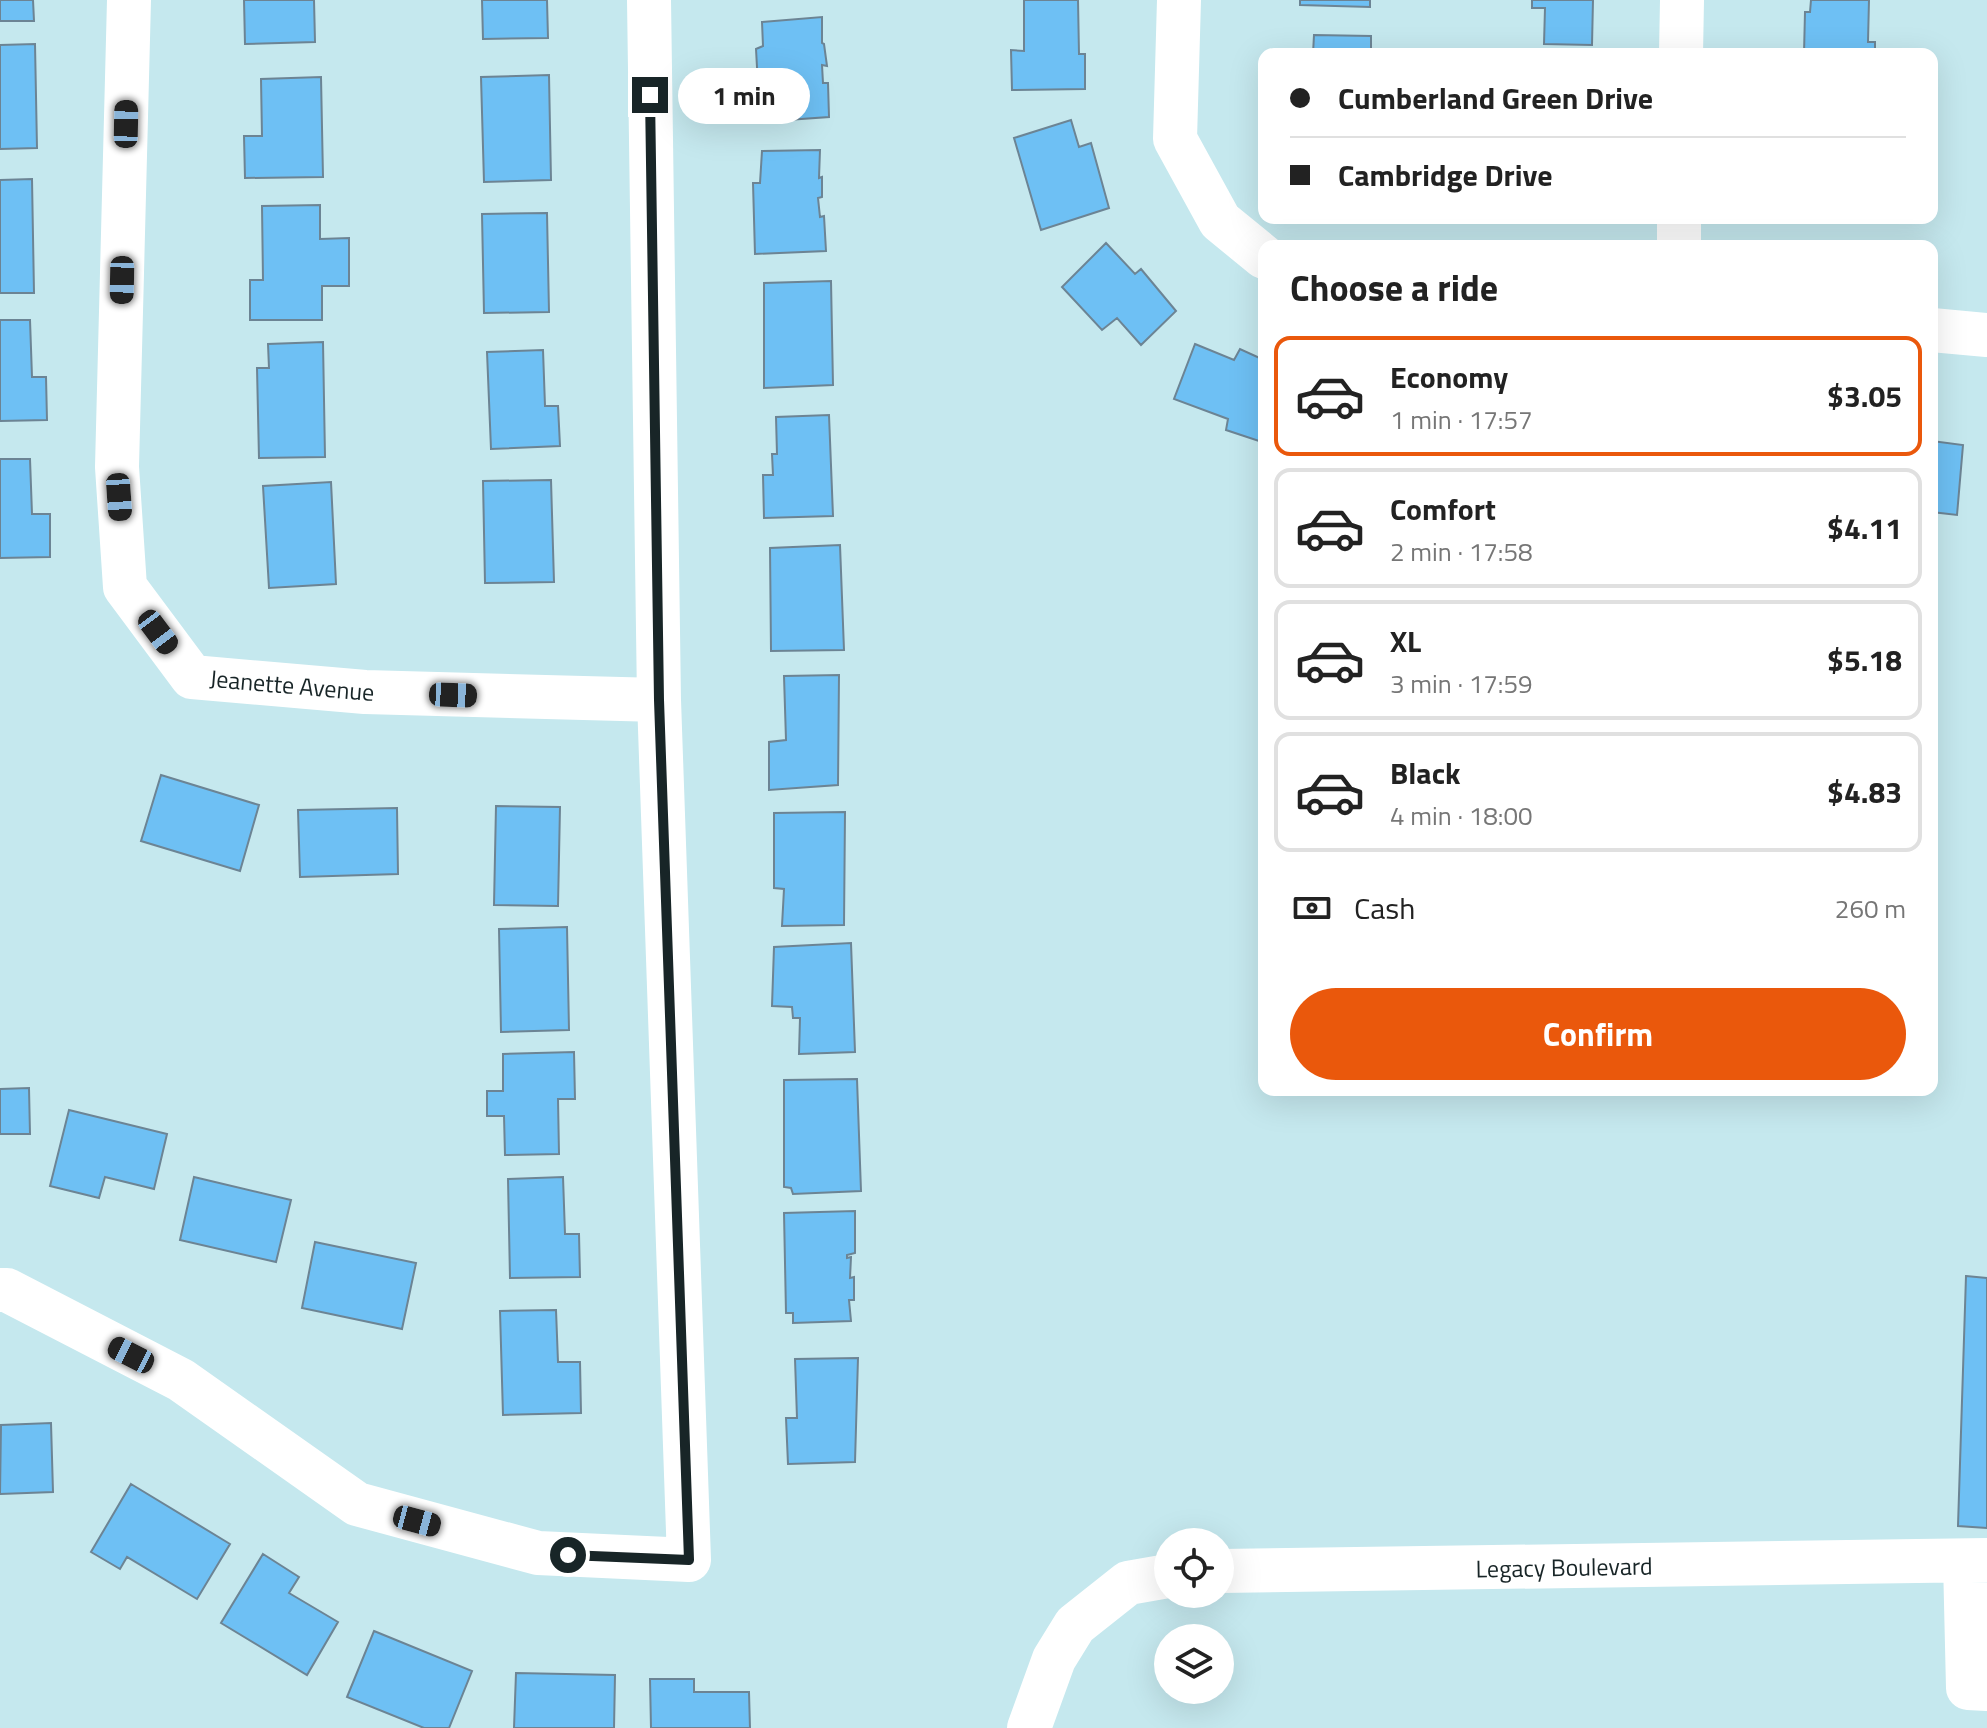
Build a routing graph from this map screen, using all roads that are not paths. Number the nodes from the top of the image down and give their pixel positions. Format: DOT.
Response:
graph roads {
  1 [pos="129,0"];
  2 [pos="649,0"];
  3 [pos="1179,0"];
  4 [pos="1682,0"];
  5 [pos="1681,48"];
  6 [pos="1258,252"];
  7 [pos="1938,331"];
  8 [pos="1987,335"];
  9 [pos="659,700"];
  10 [pos="0,1290"];
  11 [pos="1976,1560"];
  12 [pos="1234,1571"];
  13 [pos="1154,1578"];
  14 [pos="1054,1659"];
  15 [pos="1987,1689"];
  16 [pos="1029,1728"];
  17 [pos="1064,1728"];
  1 -- 9 [label="street, Jeanette Avenue"];
  2 -- 9 [label="street"];
  3 -- 6 [label="street"];
  4 -- 5 [label="street"];
  7 -- 8 [label="street"];
  9 -- 10 [label="street"];
  11 -- 12 [label="street, Legacy Boulevard"];
  11 -- 15 [label="street"];
  13 -- 14 [label="street"];
  14 -- 16 [label="street"];
  14 -- 17 [label="street"];
}
